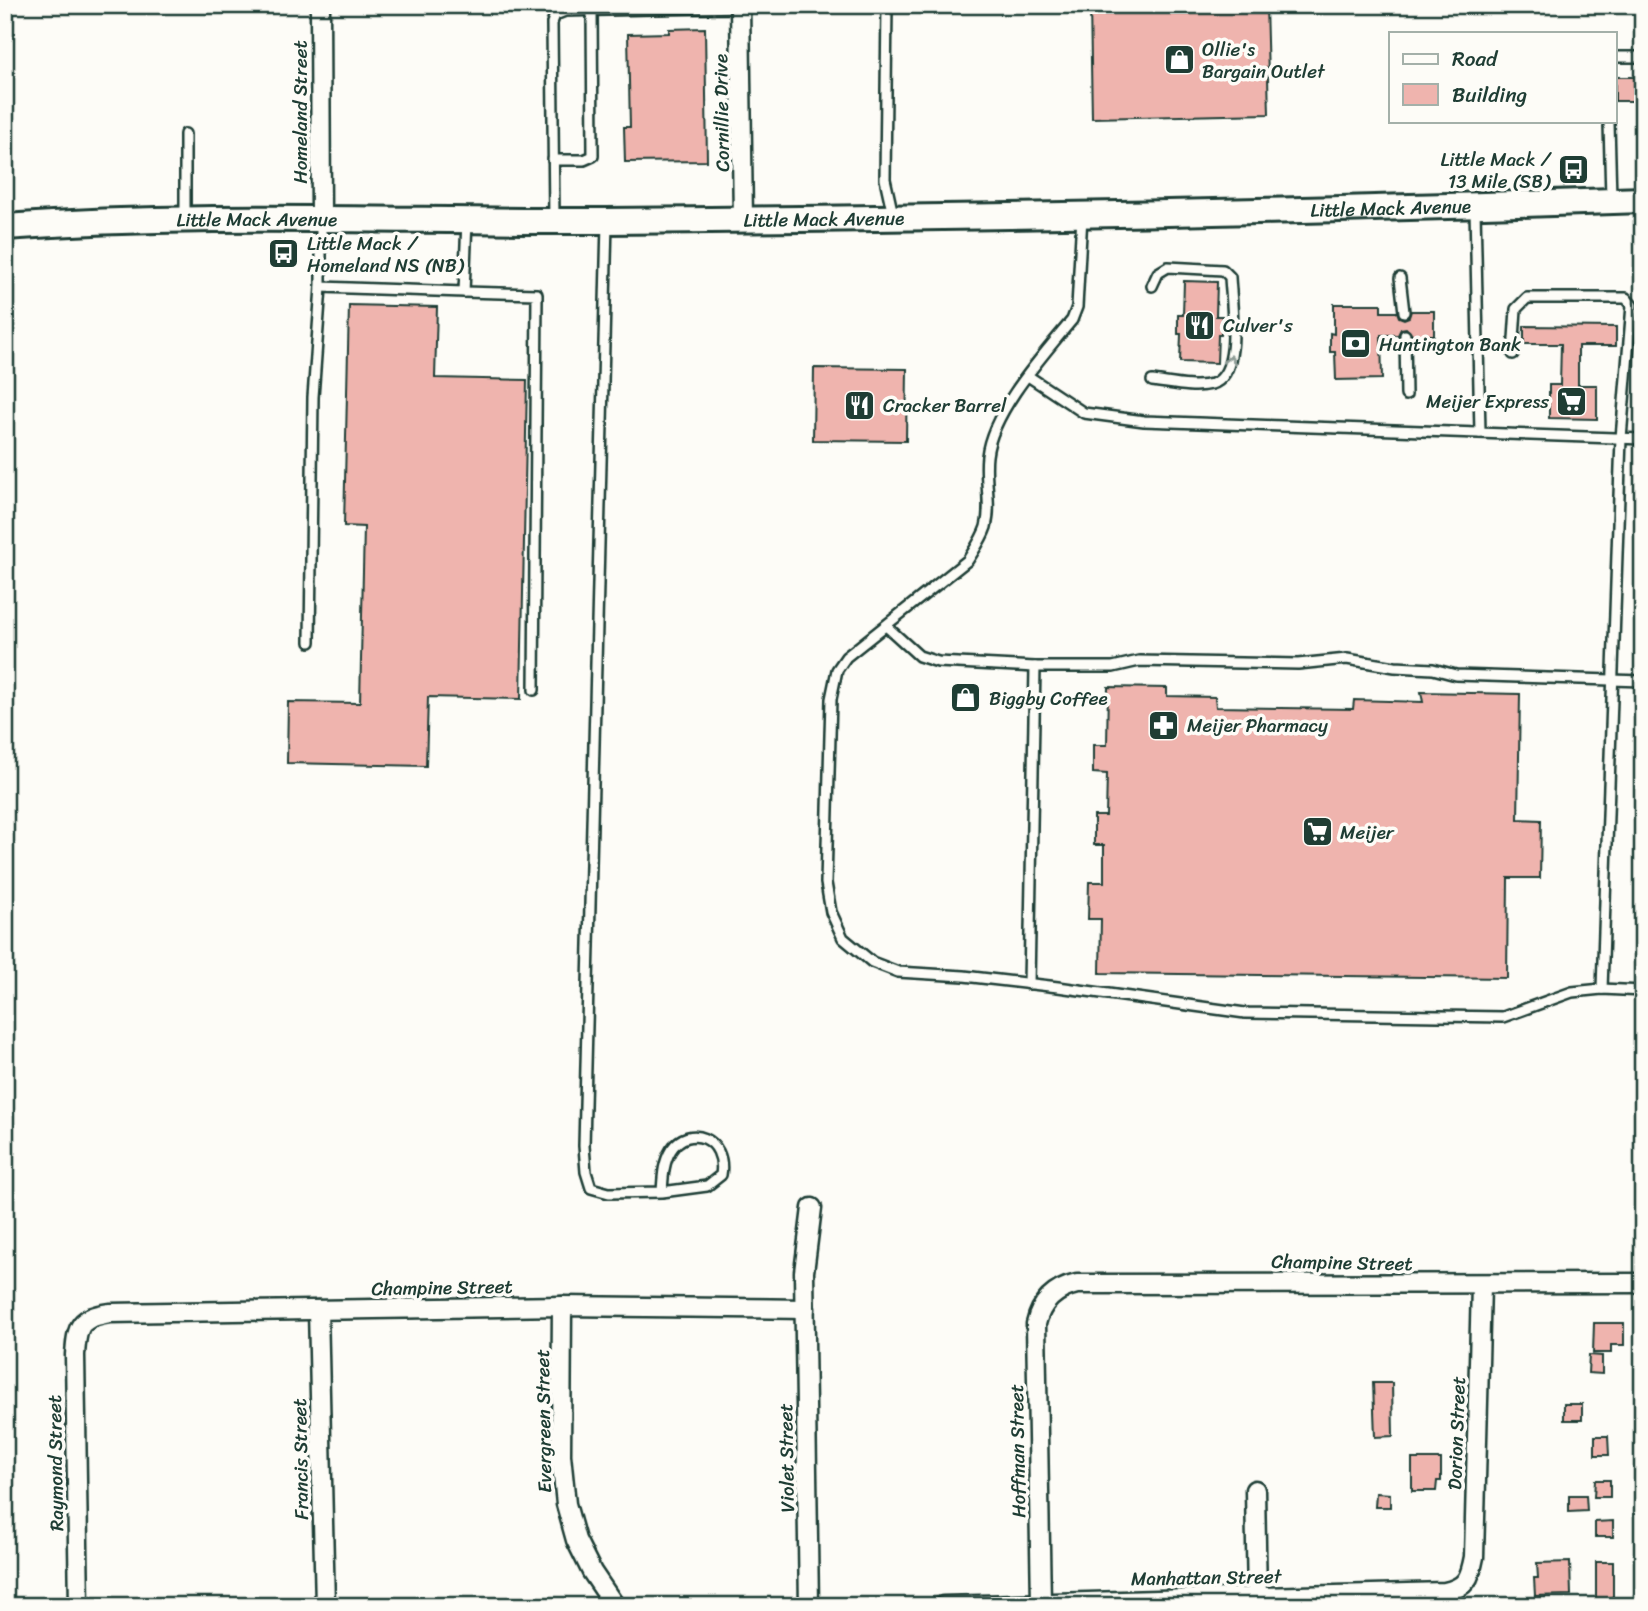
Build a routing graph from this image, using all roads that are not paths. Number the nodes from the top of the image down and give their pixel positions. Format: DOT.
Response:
graph roads {
  1 [pos="320,5"];
  2 [pos="887,5"];
  3 [pos="740,6"];
  4 [pos="592,10"];
  5 [pos="1616,57"];
  6 [pos="1643,57"];
  7 [pos="1609,123"];
  8 [pos="185,134"];
  9 [pos="554,160"];
  10 [pos="1643,200"];
  11 [pos="1611,201"];
  12 [pos="1475,207"];
  13 [pos="1082,214"];
  14 [pos="893,217"];
  15 [pos="321,218"];
  16 [pos="467,219"];
  17 [pos="743,219"];
  18 [pos="184,220"];
  19 [pos="554,220"];
  20 [pos="607,220"];
  21 [pos="5,227"];
  22 [pos="1400,278"];
  23 [pos="321,286"];
  24 [pos="1152,286"];
  25 [pos="464,292"];
  26 [pos="1404,312"];
  27 [pos="1405,335"];
  28 [pos="1513,354"];
  29 [pos="1028,376"];
  30 [pos="1152,381"];
  31 [pos="1406,395"];
  32 [pos="1480,433"];
  33 [pos="1621,438"];
  34 [pos="1643,439"];
  35 [pos="886,626"];
  36 [pos="310,642"];
  37 [pos="1035,667"];
  38 [pos="1614,681"];
  39 [pos="1643,681"];
  40 [pos="534,690"];
  41 [pos="1029,984"];
  42 [pos="1602,989"];
  43 [pos="1643,991"];
  44 [pos="662,1192"];
  45 [pos="812,1208"];
  46 [pos="1643,1283"];
  47 [pos="1481,1285"];
  48 [pos="1046,1301"];
  49 [pos="562,1306"];
  50 [pos="804,1309"];
  51 [pos="318,1310"];
  52 [pos="83,1321"];
  53 [pos="1255,1490"];
  54 [pos="1466,1582"];
  55 [pos="1257,1597"];
  56 [pos="1041,1602"];
  57 [pos="79,1606"];
  58 [pos="325,1606"];
  59 [pos="615,1606"];
  60 [pos="809,1606"];
  61 [pos="943,1606"];
  1 -- 15 [label="street, Homeland Street"];
  2 -- 14 [label="lane"];
  3 -- 4 [label="lane"];
  3 -- 17 [label="street, Cornillie Drive"];
  4 -- 9 [label="lane"];
  4 -- 9 [label="lane"];
  5 -- 6 [label="lane"];
  7 -- 11 [label="lane"];
  8 -- 18 [label="lane"];
  9 -- 19 [label="lane"];
  10 -- 11 [label="main road, Little Mack Avenue"];
  11 -- 12 [label="main road, Little Mack Avenue"];
  12 -- 13 [label="main road, Little Mack Avenue"];
  12 -- 32 [label="lane"];
  13 -- 14 [label="main road, Little Mack Avenue"];
  13 -- 29 [label="lane"];
  14 -- 17 [label="main road, Little Mack Avenue"];
  15 -- 16 [label="main road, Little Mack Avenue"];
  15 -- 18 [label="main road, Little Mack Avenue"];
  15 -- 23 [label="lane"];
  16 -- 19 [label="main road, Little Mack Avenue"];
  16 -- 25 [label="lane"];
  17 -- 20 [label="main road, Little Mack Avenue"];
  18 -- 21 [label="main road, Little Mack Avenue"];
  19 -- 20 [label="main road, Little Mack Avenue"];
  20 -- 44 [label="lane"];
  22 -- 26 [label="lane"];
  23 -- 25 [label="lane"];
  23 -- 36 [label="lane"];
  30 -- 24 [label="lane, one-way"];
  25 -- 40 [label="lane"];
  27 -- 31 [label="lane"];
  28 -- 33 [label="lane"];
  29 -- 32 [label="lane"];
  29 -- 35 [label="lane"];
  32 -- 33 [label="lane"];
  33 -- 34 [label="lane"];
  33 -- 38 [label="lane"];
  35 -- 37 [label="lane"];
  35 -- 41 [label="lane"];
  37 -- 38 [label="lane"];
  37 -- 41 [label="lane"];
  38 -- 39 [label="lane"];
  38 -- 42 [label="lane"];
  41 -- 42 [label="lane"];
  42 -- 43 [label="lane"];
  44 -- 44 [label="lane"];
  45 -- 50 [label="street, Violet Street"];
  46 -- 47 [label="street, Champine Street"];
  47 -- 48 [label="street, Champine Street"];
  47 -- 54 [label="street, Dorion Street"];
  48 -- 56 [label="street, Hoffman Street"];
  49 -- 50 [label="street, Champine Street"];
  49 -- 51 [label="street, Champine Street"];
  49 -- 59 [label="street, Evergreen Street"];
  50 -- 60 [label="street, Violet Street"];
  51 -- 52 [label="street, Champine Street"];
  51 -- 58 [label="street, Francis Street"];
  52 -- 57 [label="street, Raymond Street"];
  53 -- 55 [label="street"];
  54 -- 55 [label="street, Manhattan Street"];
  55 -- 56 [label="street, Manhattan Street"];
  56 -- 61 [label="street, Manhattan Street"];
}
